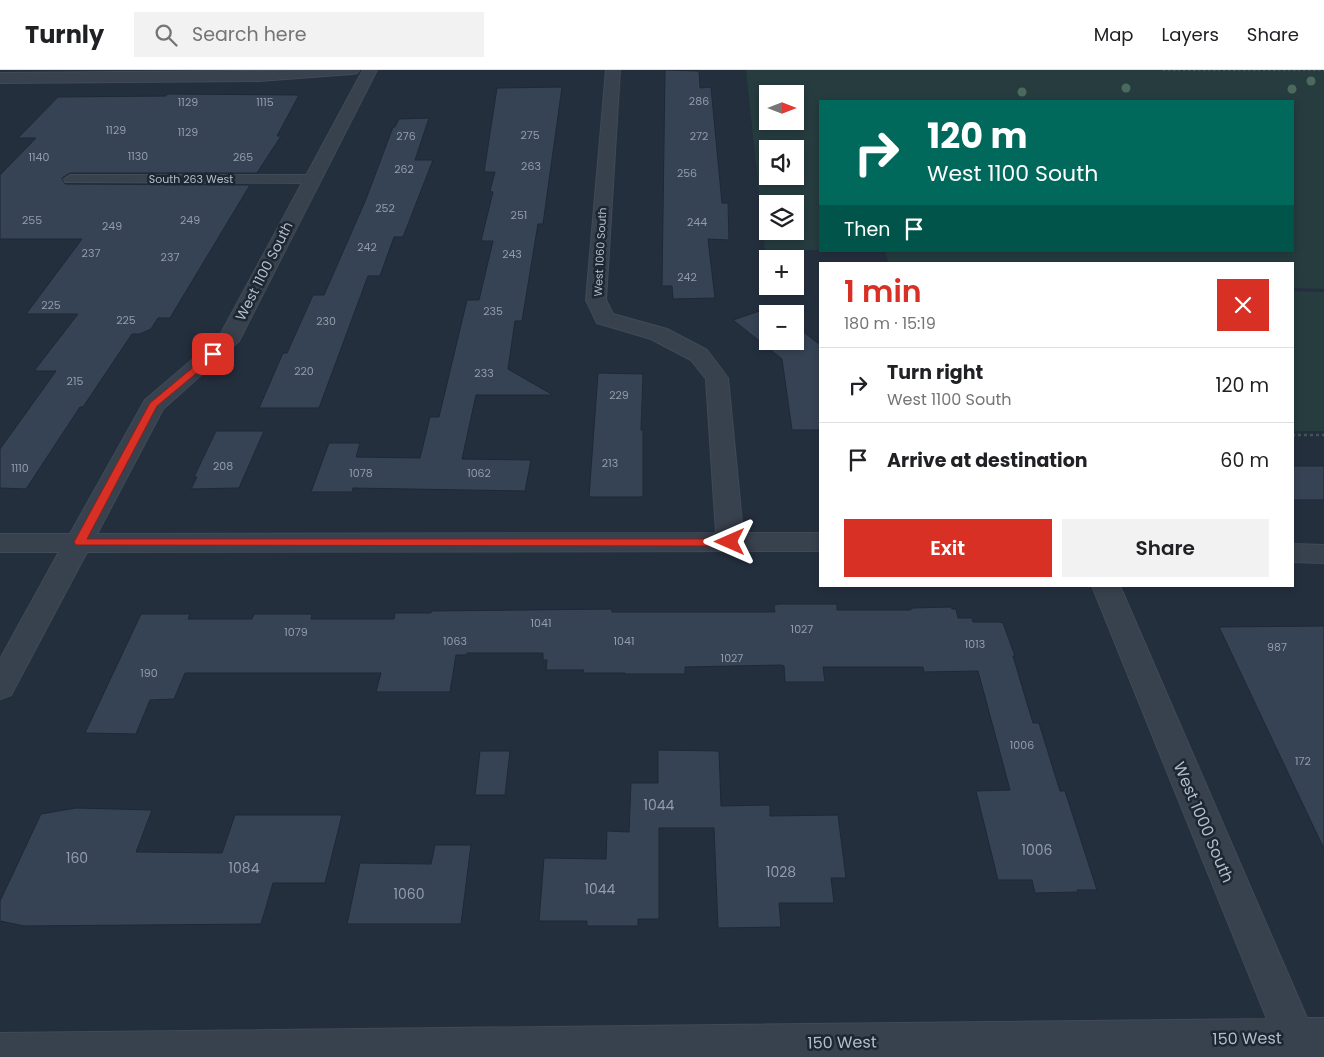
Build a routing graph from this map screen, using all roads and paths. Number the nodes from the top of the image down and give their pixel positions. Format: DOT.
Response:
graph roads {
  1 [pos="352,70"];
  2 [pos="370,70"];
  3 [pos="613,70"];
  4 [pos="1163,70"];
  5 [pos="1285,70"];
  6 [pos="1324,70"];
  7 [pos="0,78"];
  8 [pos="312,179"];
  9 [pos="70,180"];
  10 [pos="1294,435"];
  11 [pos="1324,436"];
  12 [pos="80,542"];
  13 [pos="730,542"];
  14 [pos="819,542"];
  15 [pos="0,543"];
  16 [pos="1294,553"];
  17 [pos="1324,554"];
  18 [pos="1106,587"];
  19 [pos="0,686"];
  20 [pos="1307,1044"];
  21 [pos="0,1053"];
  1 -- 7 [label="street"];
  2 -- 8 [label="street, West 1100 South"];
  3 -- 13 [label="street, West 1060 South"];
  4 -- 5 [label="path"];
  5 -- 6 [label="path"];
  8 -- 9 [label="lane, South 263 West"];
  8 -- 12 [label="street, West 1100 South"];
  10 -- 11 [label="path"];
  12 -- 13 [label="street"];
  12 -- 15 [label="street"];
  12 -- 19 [label="street, West 1100 South"];
  13 -- 14 [label="street"];
  16 -- 17 [label="street"];
  18 -- 20 [label="street, West 1000 South"];
  20 -- 21 [label="street, 150 West"];
}
